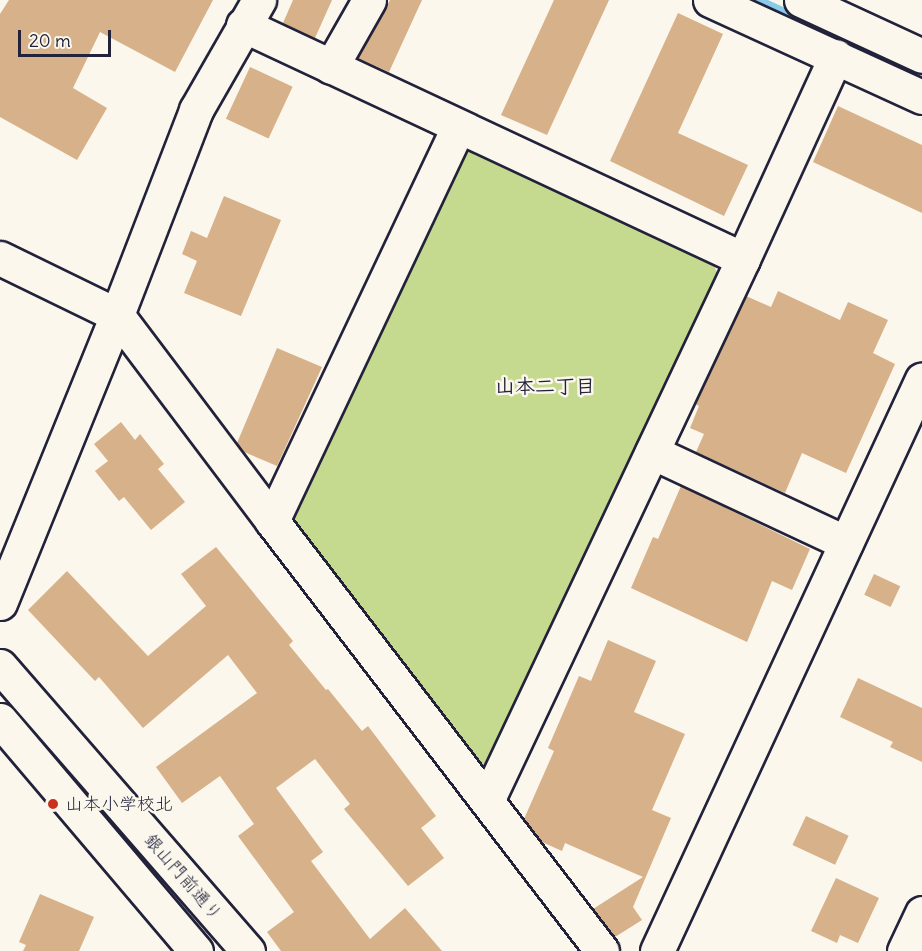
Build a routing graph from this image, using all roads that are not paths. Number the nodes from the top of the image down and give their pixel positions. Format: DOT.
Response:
graph roads {
  1 [pos="369,0"];
  2 [pos="710,0"];
  3 [pos="801,0"];
  4 [pos="251,13"];
  5 [pos="836,56"];
  6 [pos="922,56"];
  7 [pos="331,67"];
  8 [pos="922,97"];
  9 [pos="458,128"];
  10 [pos="0,258"];
  11 [pos="743,260"];
  12 [pos="117,315"];
  13 [pos="922,379"];
  14 [pos="652,452"];
  15 [pos="272,521"];
  16 [pos="846,543"];
  17 [pos="0,603"];
  18 [pos="0,666"];
  19 [pos="0,720"];
  20 [pos="487,801"];
  21 [pos="922,913"];
  22 [pos="195,951"];
  23 [pos="248,951"];
  24 [pos="602,951"];
  25 [pos="657,951"];
  26 [pos="904,951"];
  1 -- 7 [label="street"];
  2 -- 5 [label="street"];
  3 -- 6 [label="street"];
  4 -- 7 [label="street"];
  4 -- 12 [label="street"];
  5 -- 8 [label="street"];
  5 -- 11 [label="street"];
  7 -- 9 [label="street"];
  9 -- 11 [label="street"];
  9 -- 15 [label="street"];
  10 -- 12 [label="street"];
  11 -- 14 [label="street"];
  12 -- 15 [label="street"];
  12 -- 17 [label="street"];
  13 -- 16 [label="street"];
  14 -- 16 [label="street"];
  14 -- 20 [label="street"];
  15 -- 20 [label="street"];
  16 -- 25 [label="street"];
  18 -- 23 [label="street, 銀山門前通り"];
  19 -- 22 [label="street, 銀山門前通り"];
  20 -- 24 [label="street"];
  21 -- 26 [label="street"];
}
